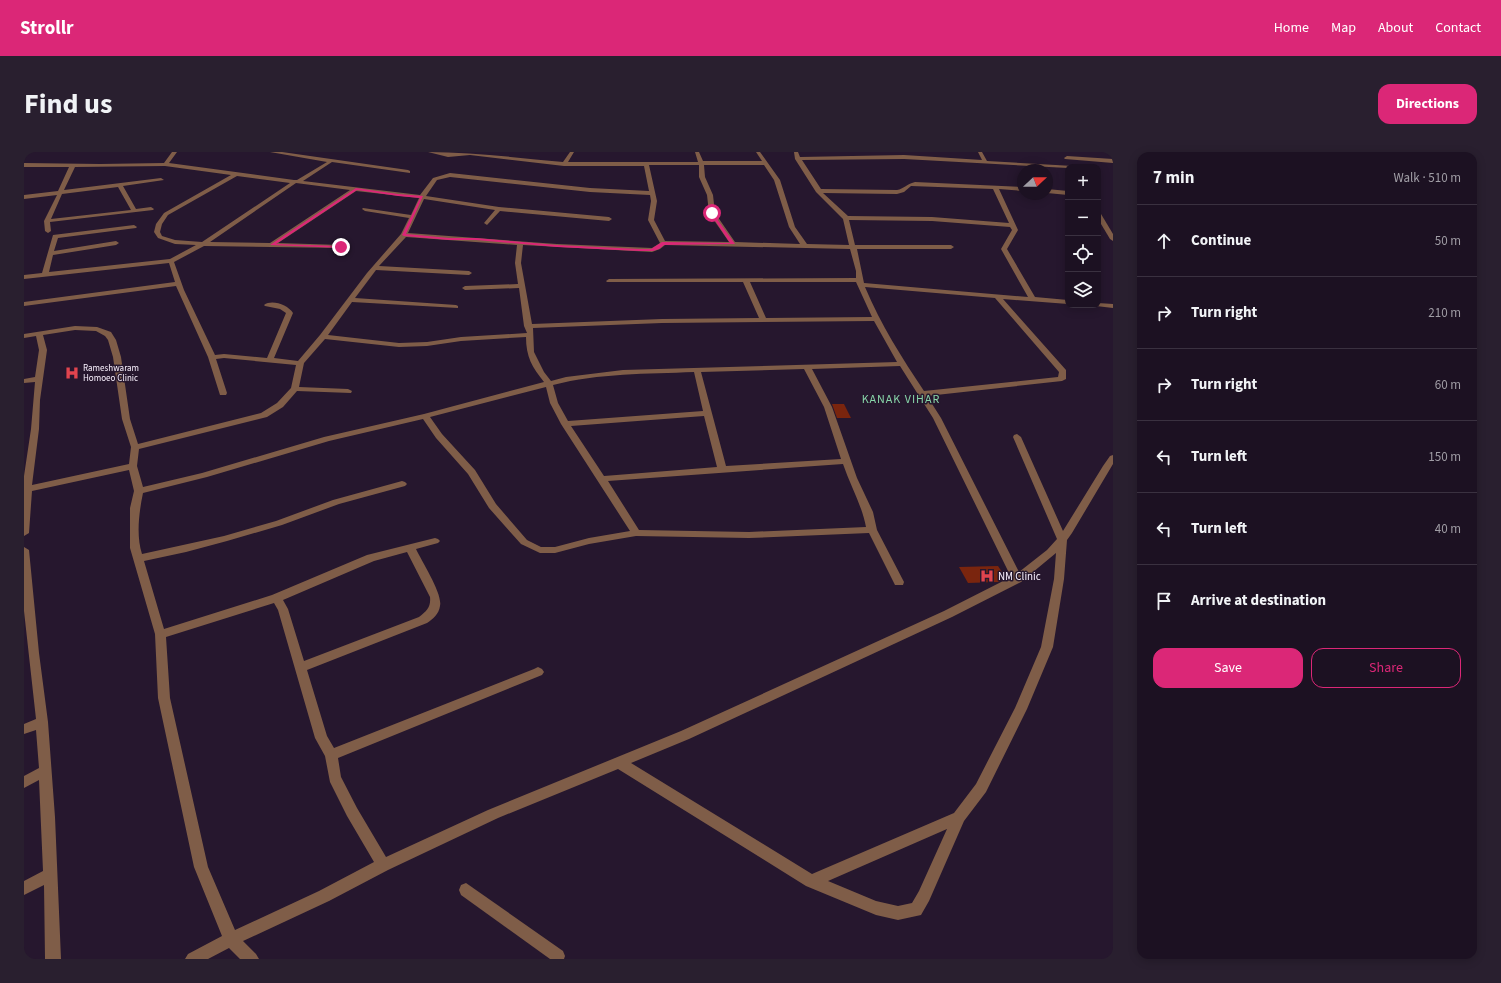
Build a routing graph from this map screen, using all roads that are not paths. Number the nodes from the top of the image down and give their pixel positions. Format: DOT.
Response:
graph roads {
  1 [pos="175,152"];
  2 [pos="272,152"];
  3 [pos="430,152"];
  4 [pos="572,152"];
  5 [pos="696,152"];
  6 [pos="758,152"];
  7 [pos="796,152"];
  8 [pos="980,152"];
  9 [pos="1063,152"];
  10 [pos="463,154"];
  11 [pos="1066,158"];
  12 [pos="798,159"];
  13 [pos="331,161"];
  14 [pos="1113,161"];
  15 [pos="985,162"];
  16 [pos="701,163"];
  17 [pos="764,163"];
  18 [pos="24,164"];
  19 [pos="165,164"];
  20 [pos="564,164"];
  21 [pos="646,164"];
  22 [pos="1069,164"];
  23 [pos="73,165"];
  24 [pos="1065,167"];
  25 [pos="408,172"];
  26 [pos="236,174"];
  27 [pos="161,180"];
  28 [pos="297,181"];
  29 [pos="120,184"];
  30 [pos="995,187"];
  31 [pos="356,189"];
  32 [pos="1017,189"];
  33 [pos="818,190"];
  34 [pos="59,192"];
  35 [pos="1053,192"];
  36 [pos="652,193"];
  37 [pos="1065,193"];
  38 [pos="24,197"];
  39 [pos="422,197"];
  40 [pos="151,209"];
  41 [pos="499,209"];
  42 [pos="366,210"];
  43 [pos="134,211"];
  44 [pos="413,217"];
  45 [pos="846,218"];
  46 [pos="608,219"];
  47 [pos="1101,219"];
  48 [pos="47,221"];
  49 [pos="487,223"];
  50 [pos="1012,225"];
  51 [pos="134,227"];
  52 [pos="48,231"];
  53 [pos="404,235"];
  54 [pos="1113,239"];
  55 [pos="116,243"];
  56 [pos="520,243"];
  57 [pos="203,244"];
  58 [pos="662,244"];
  59 [pos="733,244"];
  60 [pos="272,245"];
  61 [pos="805,246"];
  62 [pos="951,246"];
  63 [pos="341,247"];
  64 [pos="853,247"];
  65 [pos="51,253"];
  66 [pos="171,261"];
  67 [pos="374,268"];
  68 [pos="469,273"];
  69 [pos="45,274"];
  70 [pos="24,277"];
  71 [pos="609,281"];
  72 [pos="746,281"];
  73 [pos="860,282"];
  74 [pos="178,284"];
  75 [pos="523,286"];
  76 [pos="465,288"];
  77 [pos="996,295"];
  78 [pos="1032,298"];
  79 [pos="349,300"];
  80 [pos="1065,302"];
  81 [pos="24,304"];
  82 [pos="1101,304"];
  83 [pos="268,305"];
  84 [pos="1113,306"];
  85 [pos="456,307"];
  86 [pos="876,319"];
  87 [pos="763,320"];
  88 [pos="528,326"];
  89 [pos="39,333"];
  90 [pos="530,335"];
  91 [pos="24,336"];
  92 [pos="323,337"];
  93 [pos="212,357"];
  94 [pos="269,361"];
  95 [pos="300,363"];
  96 [pos="903,364"];
  97 [pos="807,367"];
  98 [pos="697,370"];
  99 [pos="40,379"];
  100 [pos="24,382"];
  101 [pos="549,382"];
  102 [pos="295,389"];
  103 [pos="348,391"];
  104 [pos="223,393"];
  105 [pos="922,394"];
  106 [pos="708,413"];
  107 [pos="425,416"];
  108 [pos="565,424"];
  109 [pos="1017,437"];
  110 [pos="135,447"];
  111 [pos="1113,458"];
  112 [pos="846,461"];
  113 [pos="133,466"];
  114 [pos="722,468"];
  115 [pos="602,479"];
  116 [pos="402,484"];
  117 [pos="139,491"];
  118 [pos="27,494"];
  119 [pos="872,530"];
  120 [pos="24,533"];
  121 [pos="636,533"];
  122 [pos="1062,540"];
  123 [pos="435,541"];
  124 [pos="410,547"];
  125 [pos="24,550"];
  126 [pos="137,559"];
  127 [pos="1017,579"];
  128 [pos="899,582"];
  129 [pos="276,598"];
  130 [pos="160,634"];
  131 [pos="301,667"];
  132 [pos="538,672"];
  133 [pos="42,722"];
  134 [pos="24,729"];
  135 [pos="331,755"];
  136 [pos="618,762"];
  137 [pos="45,771"];
  138 [pos="24,782"];
  139 [pos="959,817"];
  140 [pos="383,865"];
  141 [pos="50,874"];
  142 [pos="811,881"];
  143 [pos="24,888"];
  144 [pos="466,890"];
  145 [pos="231,939"];
  146 [pos="558,958"];
  147 [pos="53,959"];
  148 [pos="193,959"];
  149 [pos="251,959"];
  1 -- 19 [label="street"];
  2 -- 13 [label="street"];
  3 -- 10 [label="street"];
  4 -- 20 [label="street"];
  5 -- 16 [label="street"];
  6 -- 17 [label="street"];
  7 -- 12 [label="street"];
  8 -- 15 [label="street"];
  9 -- 11 [label="street"];
  10 -- 20 [label="street"];
  11 -- 14 [label="street"];
  11 -- 22 [label="street"];
  12 -- 15 [label="street"];
  12 -- 33 [label="street"];
  13 -- 25 [label="street"];
  13 -- 28 [label="street"];
  15 -- 24 [label="street"];
  16 -- 17 [label="street"];
  16 -- 21 [label="street"];
  16 -- 59 [label="street"];
  17 -- 61 [label="street"];
  18 -- 23 [label="street"];
  19 -- 23 [label="street"];
  19 -- 26 [label="street"];
  20 -- 21 [label="street"];
  21 -- 36 [label="street"];
  23 -- 34 [label="street"];
  26 -- 28 [label="street"];
  26 -- 57 [label="street"];
  27 -- 29 [label="street"];
  28 -- 31 [label="street"];
  28 -- 57 [label="street"];
  29 -- 34 [label="street"];
  29 -- 43 [label="street"];
  30 -- 32 [label="street"];
  30 -- 33 [label="street"];
  30 -- 50 [label="street"];
  31 -- 39 [label="street"];
  31 -- 60 [label="street"];
  33 -- 45 [label="street"];
  34 -- 38 [label="street"];
  34 -- 48 [label="street"];
  35 -- 37 [label="street"];
  36 -- 39 [label="street"];
  36 -- 58 [label="street"];
  39 -- 41 [label="street"];
  39 -- 44 [label="street"];
  40 -- 43 [label="street"];
  41 -- 46 [label="street"];
  41 -- 49 [label="street"];
  42 -- 44 [label="street"];
  43 -- 48 [label="street"];
  44 -- 53 [label="street"];
  45 -- 50 [label="street"];
  45 -- 64 [label="street"];
  47 -- 54 [label="street"];
  48 -- 52 [label="street"];
  50 -- 78 [label="street"];
  51 -- 65 [label="street"];
  53 -- 56 [label="street"];
  53 -- 67 [label="street"];
  55 -- 65 [label="street"];
  56 -- 58 [label="street"];
  56 -- 75 [label="street"];
  57 -- 60 [label="street"];
  57 -- 66 [label="street"];
  58 -- 59 [label="street"];
  59 -- 61 [label="street"];
  60 -- 63 [label="street"];
  61 -- 64 [label="street"];
  62 -- 64 [label="street"];
  64 -- 73 [label="street"];
  65 -- 69 [label="street"];
  66 -- 69 [label="street"];
  66 -- 74 [label="street"];
  67 -- 68 [label="street"];
  67 -- 79 [label="street"];
  69 -- 70 [label="street"];
  71 -- 72 [label="street"];
  72 -- 73 [label="street"];
  72 -- 87 [label="street"];
  73 -- 77 [label="street"];
  73 -- 86 [label="street"];
  74 -- 81 [label="street"];
  74 -- 93 [label="street"];
  75 -- 76 [label="street"];
  75 -- 88 [label="street"];
  77 -- 78 [label="street"];
  77 -- 105 [label="street"];
  78 -- 80 [label="street"];
  79 -- 85 [label="street"];
  79 -- 92 [label="street"];
  82 -- 84 [label="street"];
  83 -- 94 [label="street"];
  86 -- 87 [label="street"];
  86 -- 96 [label="street"];
  87 -- 88 [label="street"];
  88 -- 90 [label="street"];
  89 -- 91 [label="street"];
  89 -- 99 [label="street"];
  89 -- 110 [label="street"];
  90 -- 92 [label="street"];
  90 -- 101 [label="street"];
  92 -- 95 [label="street"];
  93 -- 94 [label="street"];
  93 -- 104 [label="street"];
  94 -- 95 [label="street"];
  95 -- 102 [label="street"];
  96 -- 97 [label="street"];
  96 -- 105 [label="street"];
  97 -- 98 [label="street"];
  97 -- 112 [label="street"];
  98 -- 101 [label="street"];
  98 -- 106 [label="street"];
  99 -- 100 [label="street"];
  99 -- 118 [label="street"];
  101 -- 107 [label="street"];
  101 -- 108 [label="street"];
  102 -- 103 [label="street"];
  102 -- 110 [label="street"];
  105 -- 127 [label="street"];
  106 -- 108 [label="street"];
  106 -- 114 [label="street"];
  107 -- 117 [label="street"];
  107 -- 121 [label="street"];
  108 -- 115 [label="street"];
  109 -- 122 [label="street"];
  110 -- 113 [label="street"];
  111 -- 122 [label="street"];
  112 -- 114 [label="street"];
  112 -- 119 [label="street"];
  113 -- 117 [label="street"];
  113 -- 118 [label="street"];
  114 -- 115 [label="street"];
  115 -- 121 [label="street"];
  116 -- 126 [label="street"];
  117 -- 126 [label="street"];
  118 -- 120 [label="street"];
  119 -- 121 [label="street"];
  119 -- 128 [label="street"];
  122 -- 127 [label="street"];
  122 -- 139 [label="street"];
  123 -- 124 [label="street"];
  124 -- 129 [label="street"];
  124 -- 131 [label="street"];
  125 -- 133 [label="street"];
  126 -- 130 [label="street"];
  127 -- 136 [label="street"];
  129 -- 130 [label="street"];
  129 -- 131 [label="street"];
  130 -- 145 [label="street"];
  131 -- 135 [label="street"];
  132 -- 135 [label="street"];
  133 -- 134 [label="street"];
  133 -- 137 [label="street"];
  135 -- 140 [label="street"];
  136 -- 140 [label="street"];
  136 -- 142 [label="street"];
  137 -- 138 [label="street"];
  137 -- 141 [label="street"];
  139 -- 142 [label="street"];
  139 -- 142 [label="street"];
  140 -- 145 [label="street"];
  141 -- 143 [label="street"];
  141 -- 147 [label="street"];
  144 -- 146 [label="street"];
  145 -- 148 [label="street"];
  145 -- 149 [label="street"];
}
